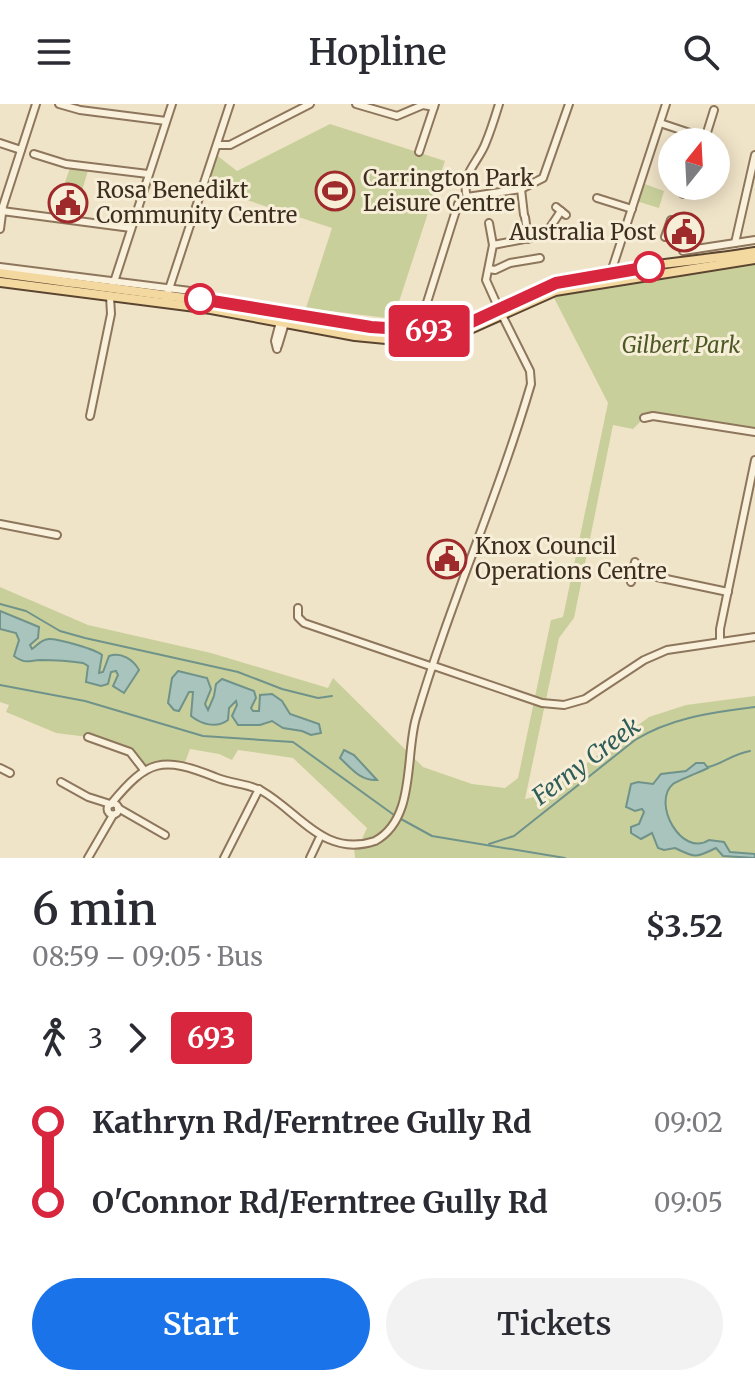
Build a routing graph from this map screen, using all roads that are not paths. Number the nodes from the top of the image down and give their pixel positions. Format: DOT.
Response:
graph roads {
  1 [pos="36,104"];
  2 [pos="59,104"];
  3 [pos="101,104"];
  4 [pos="172,104"];
  5 [pos="230,104"];
  6 [pos="310,104"];
  7 [pos="356,104"];
  8 [pos="499,104"];
  9 [pos="569,104"];
  10 [pos="666,104"];
  11 [pos="434,106"];
  12 [pos="714,110"];
  13 [pos="98,112"];
  14 [pos="166,121"];
  15 [pos="660,123"];
  16 [pos="673,128"];
  17 [pos="708,128"];
  18 [pos="0,143"];
  19 [pos="218,143"];
  20 [pos="21,150"];
  21 [pos="419,152"];
  22 [pos="34,154"];
  23 [pos="755,155"];
  24 [pos="148,174"];
  25 [pos="521,189"];
  26 [pos="467,197"];
  27 [pos="597,198"];
  28 [pos="632,209"];
  29 [pos="2,211"];
  30 [pos="561,211"];
  31 [pos="671,220"];
  32 [pos="489,223"];
  33 [pos="131,228"];
  34 [pos="0,229"];
  35 [pos="665,237"];
  36 [pos="528,239"];
  37 [pos="755,240"];
  38 [pos="735,243"];
  39 [pos="493,245"];
  40 [pos="683,251"];
  41 [pos="755,252"];
  42 [pos="540,258"];
  43 [pos="755,259"];
  44 [pos="683,265"];
  45 [pos="0,267"];
  46 [pos="489,269"];
  47 [pos="0,273"];
  48 [pos="614,276"];
  49 [pos="0,282"];
  50 [pos="114,282"];
  51 [pos="102,287"];
  52 [pos="198,292"];
  53 [pos="169,294"];
  54 [pos="114,297"];
  55 [pos="500,312"];
  56 [pos="284,317"];
  57 [pos="395,317"];
  58 [pos="420,321"];
  59 [pos="447,321"];
  60 [pos="418,331"];
  61 [pos="417,342"];
  62 [pos="90,416"];
  63 [pos="644,418"];
  64 [pos="755,432"];
  65 [pos="755,460"];
  66 [pos="751,499"];
  67 [pos="0,524"];
  68 [pos="57,535"];
  69 [pos="635,562"];
  70 [pos="633,572"];
  71 [pos="631,582"];
  72 [pos="728,592"];
  73 [pos="298,608"];
  74 [pos="755,637"];
  75 [pos="720,642"];
  76 [pos="433,667"];
  77 [pos="88,737"];
  78 [pos="0,768"];
  79 [pos="144,770"];
  80 [pos="10,773"];
  81 [pos="61,782"];
  82 [pos="259,789"];
  83 [pos="112,809"];
  84 [pos="165,835"];
  85 [pos="319,839"];
  86 [pos="88,858"];
  87 [pos="224,858"];
  88 [pos="310,858"];
  1 -- 20 [label="street"];
  2 -- 13 [label="street"];
  3 -- 13 [label="street"];
  4 -- 14 [label="street"];
  5 -- 19 [label="street"];
  6 -- 19 [label="street"];
  7 -- 11 [label="street"];
  8 -- 26 [label="street"];
  9 -- 25 [label="street"];
  10 -- 15 [label="street"];
  11 -- 21 [label="street"];
  12 -- 17 [label="street"];
  13 -- 14 [label="street"];
  14 -- 24 [label="street"];
  15 -- 16 [label="street"];
  15 -- 28 [label="street"];
  18 -- 20 [label="street"];
  19 -- 53 [label="street"];
  20 -- 29 [label="street"];
  22 -- 24 [label="street"];
  23 -- 38 [label="street"];
  24 -- 33 [label="street"];
  25 -- 26 [label="street"];
  25 -- 36 [label="street"];
  26 -- 58 [label="street"];
  27 -- 28 [label="street"];
  28 -- 48 [label="street"];
  29 -- 33 [label="street"];
  29 -- 34 [label="street"];
  30 -- 36 [label="street"];
  31 -- 35 [label="street"];
  32 -- 39 [label="street"];
  33 -- 50 [label="street"];
  36 -- 39 [label="street"];
  37 -- 38 [label="street"];
  38 -- 40 [label="street"];
  39 -- 46 [label="street"];
  41 -- 44 [label="main road"];
  42 -- 46 [label="street"];
  43 -- 44 [label="main road"];
  44 -- 48 [label="main road"];
  45 -- 50 [label="street"];
  46 -- 55 [label="street"];
  47 -- 51 [label="main road"];
  48 -- 55 [label="main road"];
  49 -- 54 [label="main road"];
  50 -- 53 [label="street"];
  51 -- 53 [label="main road"];
  51 -- 54 [label="main road"];
  52 -- 53 [label="street"];
  53 -- 54 [label="main road"];
  53 -- 56 [label="main road"];
  54 -- 62 [label="street"];
  55 -- 60 [label="main road"];
  55 -- 61 [label="main road"];
  55 -- 76 [label="street"];
  56 -- 60 [label="main road"];
  56 -- 61 [label="main road"];
  57 -- 58 [label="street"];
  58 -- 59 [label="street"];
  58 -- 60 [label="street"];
  60 -- 61 [label="main road"];
  63 -- 64 [label="street"];
  65 -- 66 [label="street"];
  66 -- 72 [label="street"];
  67 -- 68 [label="street"];
  69 -- 70 [label="street"];
  70 -- 71 [label="street"];
  70 -- 72 [label="street"];
  72 -- 75 [label="street"];
  73 -- 76 [label="street"];
  74 -- 75 [label="street"];
  75 -- 76 [label="street"];
  76 -- 85 [label="street"];
  77 -- 79 [label="street"];
  78 -- 80 [label="street"];
  79 -- 82 [label="street"];
  79 -- 83 [label="street"];
  81 -- 83 [label="street"];
  82 -- 85 [label="street"];
  82 -- 87 [label="street"];
  83 -- 84 [label="street"];
  83 -- 86 [label="street"];
  85 -- 88 [label="street"];
}
